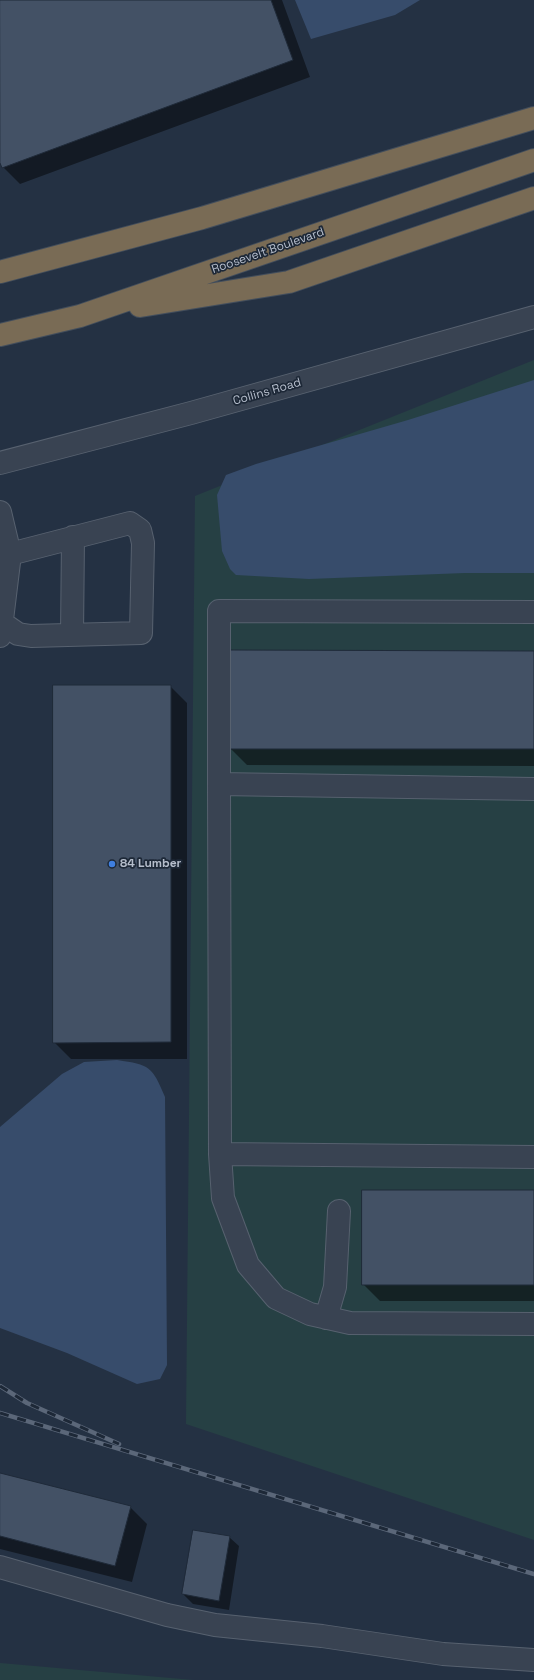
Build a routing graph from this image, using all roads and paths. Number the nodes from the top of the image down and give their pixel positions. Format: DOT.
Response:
graph roads {
  1 [pos="534,118"];
  2 [pos="534,160"];
  3 [pos="534,198"];
  4 [pos="0,272"];
  5 [pos="80,316"];
  6 [pos="534,317"];
  7 [pos="0,335"];
  8 [pos="0,463"];
  9 [pos="0,512"];
  10 [pos="73,537"];
  11 [pos="10,554"];
  12 [pos="534,612"];
  13 [pos="1,630"];
  14 [pos="72,635"];
  15 [pos="219,784"];
  16 [pos="534,789"];
  17 [pos="220,1154"];
  18 [pos="534,1157"];
  19 [pos="339,1211"];
  20 [pos="326,1318"];
  21 [pos="534,1324"];
  22 [pos="0,1567"];
  23 [pos="534,1660"];
  1 -- 4 [label="highway"];
  2 -- 5 [label="highway, Roosevelt Boulevard"];
  3 -- 5 [label="highway"];
  5 -- 7 [label="highway, Roosevelt Boulevard"];
  6 -- 8 [label="street, Collins Road"];
  9 -- 11 [label="street"];
  10 -- 11 [label="street"];
  10 -- 14 [label="street"];
  10 -- 14 [label="street"];
  11 -- 13 [label="street"];
  12 -- 15 [label="street"];
  13 -- 14 [label="street"];
  15 -- 16 [label="street"];
  15 -- 17 [label="street"];
  17 -- 18 [label="street"];
  17 -- 20 [label="street"];
  19 -- 20 [label="street"];
  20 -- 21 [label="street"];
  22 -- 23 [label="street"];
}
